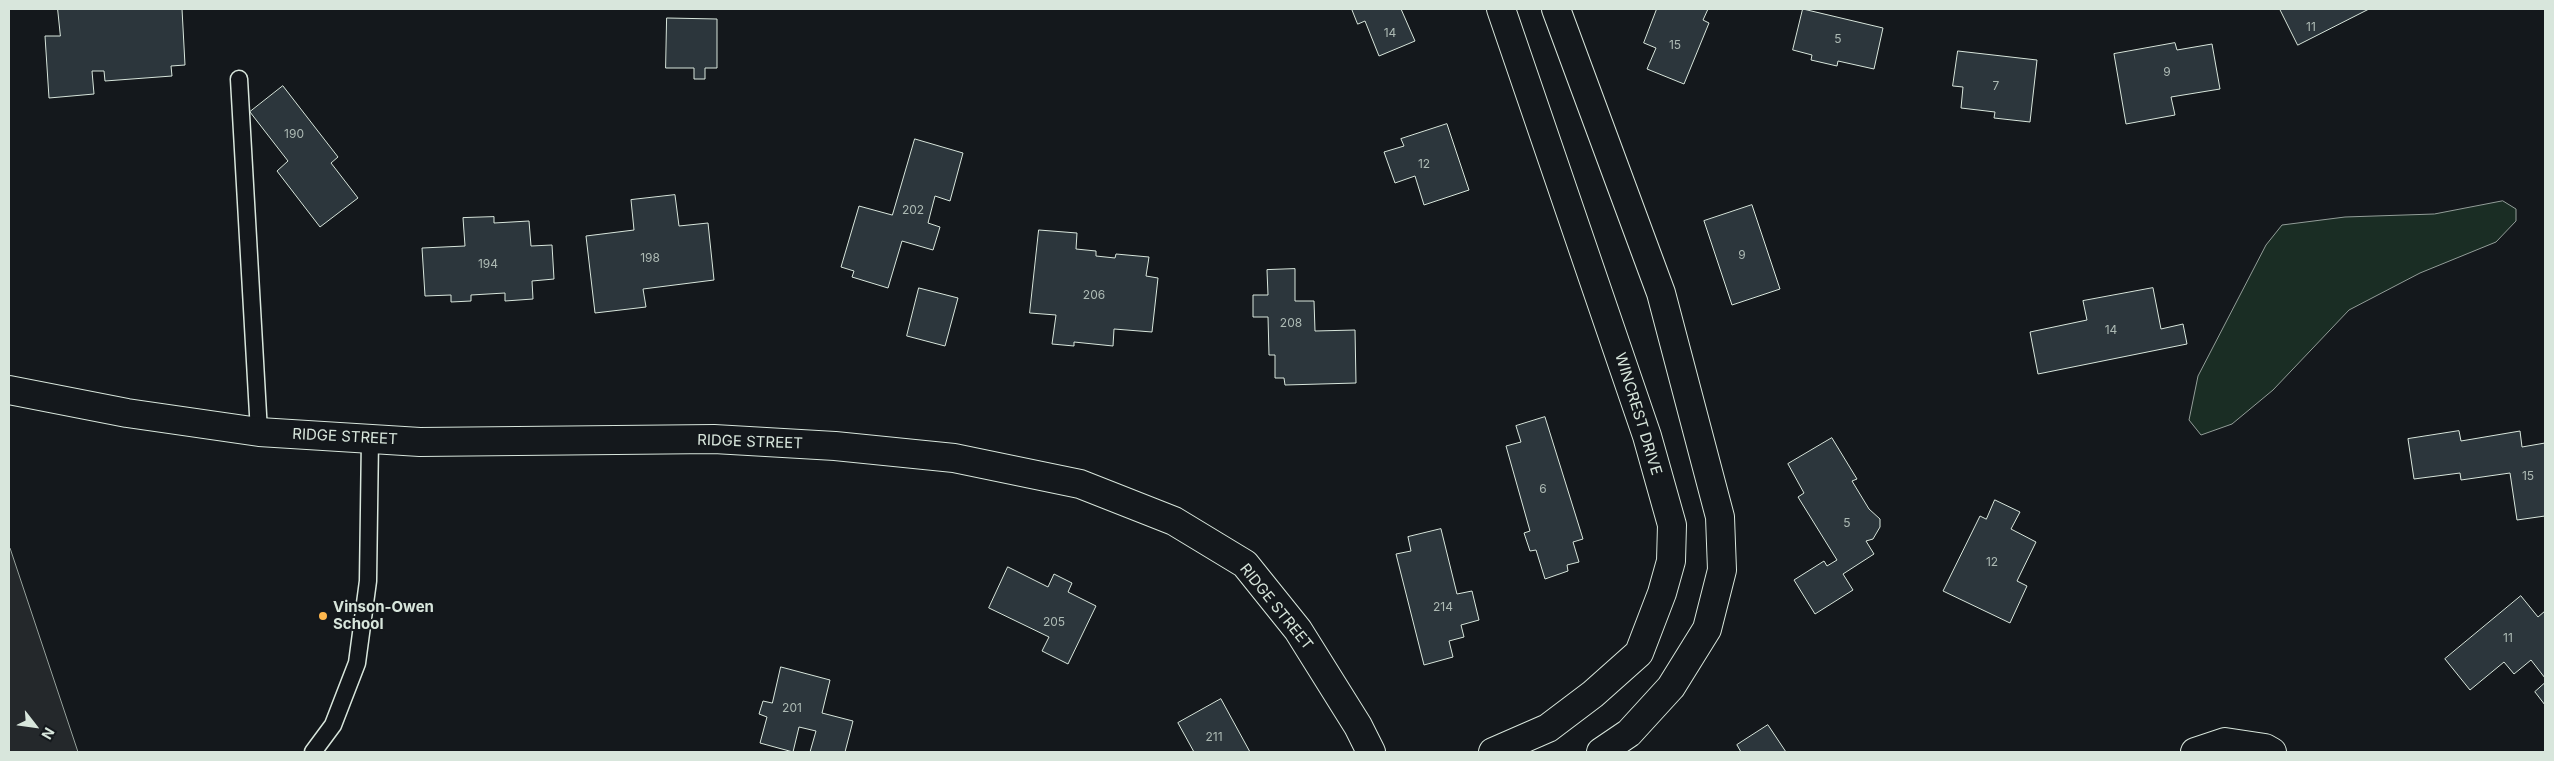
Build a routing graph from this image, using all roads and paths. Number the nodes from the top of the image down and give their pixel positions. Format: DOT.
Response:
graph roads {
  1 [pos="1501,9"];
  2 [pos="1556,9"];
  3 [pos="239,80"];
  4 [pos="9,390"];
  5 [pos="259,432"];
  6 [pos="370,439"];
  7 [pos="313,752"];
  8 [pos="1372,752"];
  9 [pos="1493,752"];
  10 [pos="1600,752"];
  11 [pos="2195,752"];
  12 [pos="2272,752"];
  1 -- 9 [label="street, WINCREST DRIVE"];
  2 -- 10 [label="street"];
  3 -- 5 [label="lane"];
  4 -- 5 [label="street, RIDGE STREET"];
  5 -- 6 [label="street, RIDGE STREET"];
  6 -- 7 [label="lane"];
  6 -- 8 [label="street, RIDGE STREET"];
  11 -- 12 [label="street"];
}
